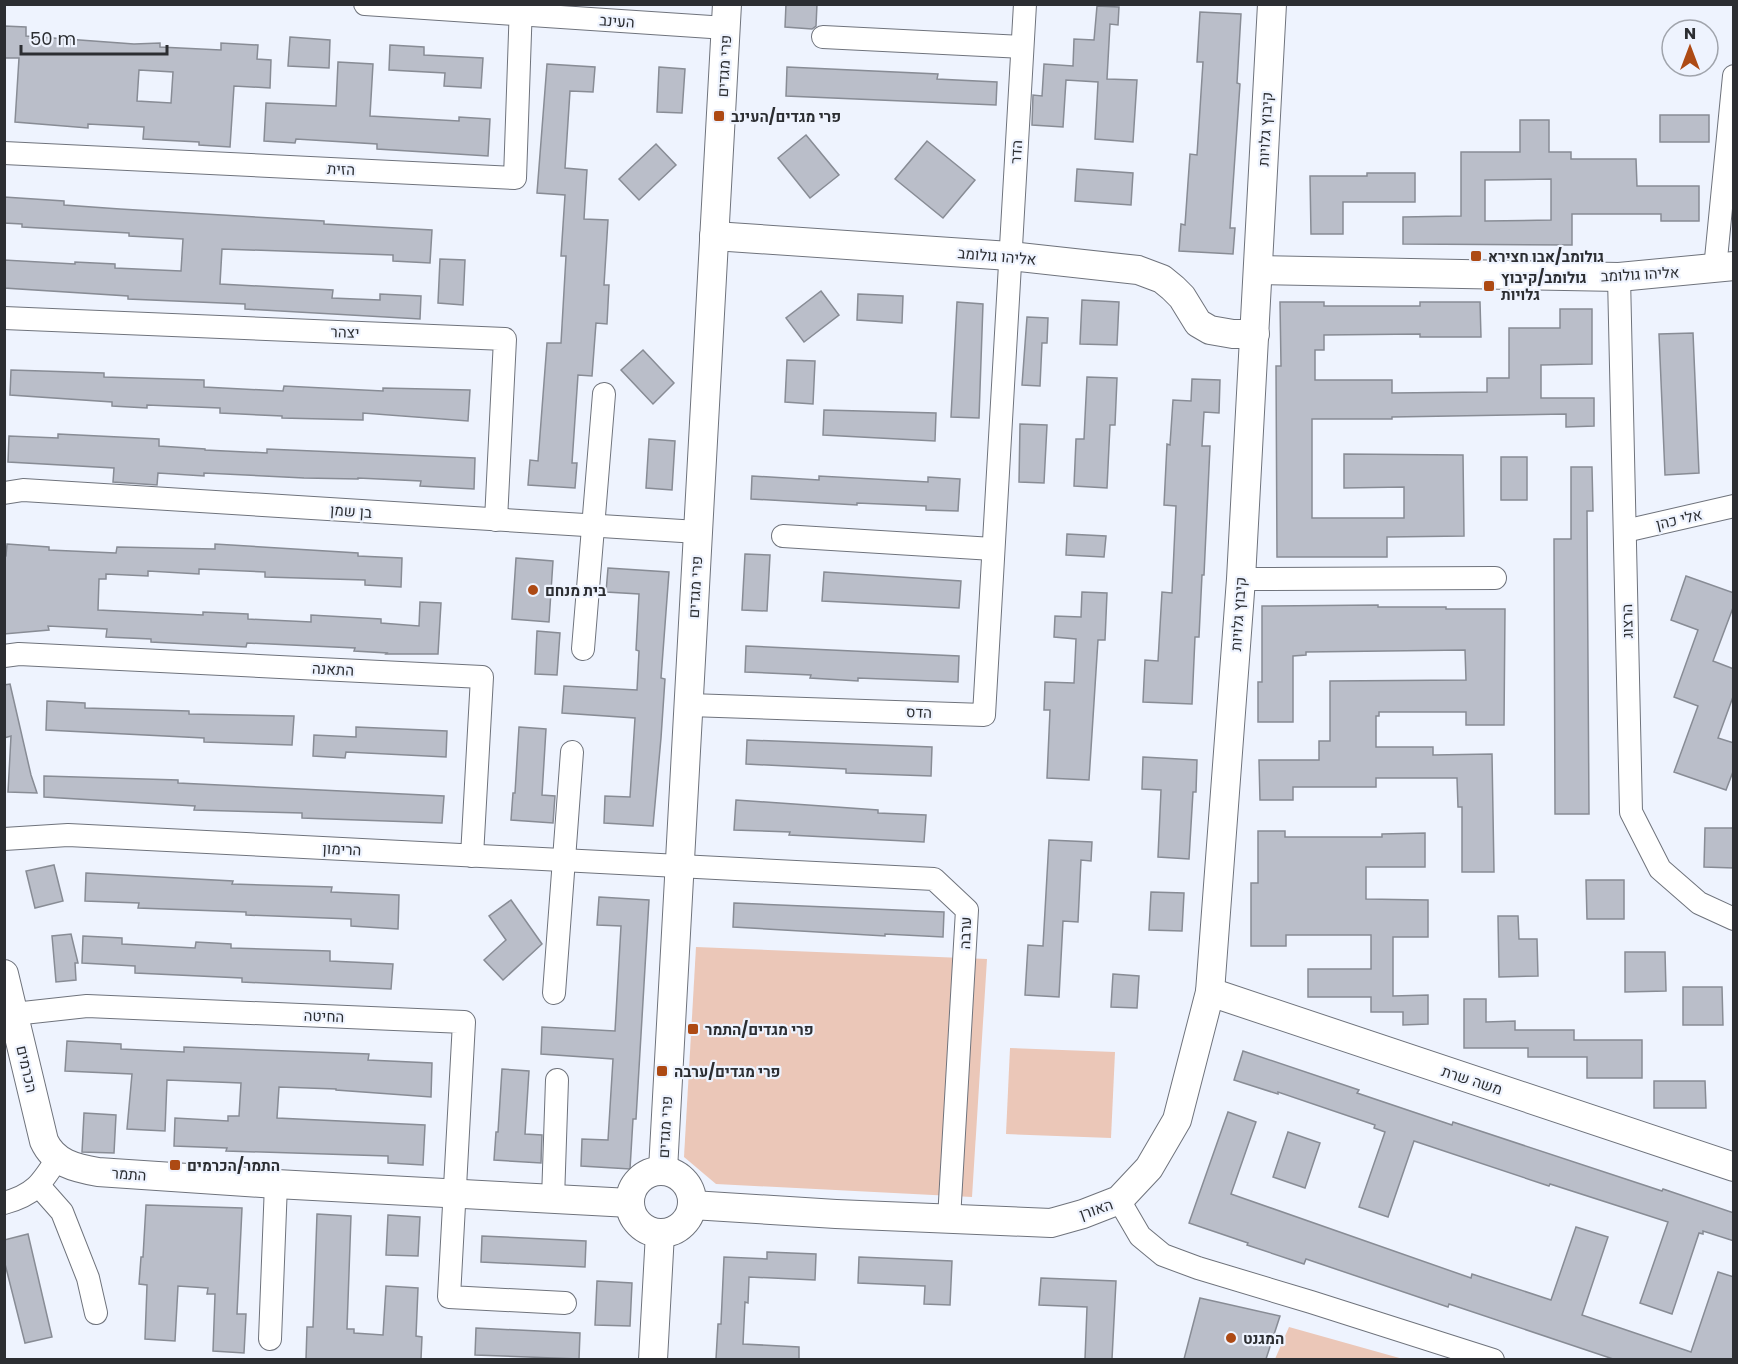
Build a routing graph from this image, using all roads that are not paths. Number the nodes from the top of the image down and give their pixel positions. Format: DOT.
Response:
graph roads {
  1 [pos="364,4"];
  2 [pos="1025,4"];
  3 [pos="1272,4"];
  4 [pos="521,10"];
  5 [pos="726,16"];
  6 [pos="823,37"];
  7 [pos="1022,47"];
  8 [pos="1734,76"];
  9 [pos="4,153"];
  10 [pos="714,236"];
  11 [pos="1010,256"];
  12 [pos="1724,268"];
  13 [pos="1258,270"];
  14 [pos="1619,277"];
  15 [pos="4,318"];
  16 [pos="1255,334"];
  17 [pos="604,394"];
  18 [pos="4,493"];
  19 [pos="1734,506"];
  20 [pos="496,520"];
  21 [pos="593,526"];
  22 [pos="1625,531"];
  23 [pos="698,532"];
  24 [pos="783,536"];
  25 [pos="993,549"];
  26 [pos="1495,578"];
  27 [pos="1241,579"];
  28 [pos="583,649"];
  29 [pos="4,656"];
  30 [pos="688,705"];
  31 [pos="572,752"];
  32 [pos="4,839"];
  33 [pos="472,856"];
  34 [pos="564,860"];
  35 [pos="679,867"];
  36 [pos="1734,919"];
  37 [pos="4,975"];
  38 [pos="1210,992"];
  39 [pos="554,993"];
  40 [pos="14,1014"];
  41 [pos="557,1080"];
  42 [pos="57,1159"];
  43 [pos="1734,1167"];
  44 [pos="663,1170"];
  45 [pos="276,1184"];
  46 [pos="39,1186"];
  47 [pos="455,1194"];
  48 [pos="553,1199"];
  49 [pos="1119,1200"];
  50 [pos="4,1203"];
  51 [pos="630,1203"];
  52 [pos="692,1204"];
  53 [pos="949,1219"];
  54 [pos="660,1233"];
  55 [pos="565,1302"];
  56 [pos="96,1313"];
  57 [pos="270,1339"];
  58 [pos="653,1359"];
  59 [pos="1493,1359"];
  1 -- 4 [label="street, העינב"];
  2 -- 7 [label="street, הדר"];
  3 -- 13 [label="street, קיבוץ גלויות"];
  4 -- 5 [label="street, העינב"];
  4 -- 9 [label="street, הזית"];
  5 -- 10 [label="street, פרי מגדים"];
  6 -- 7 [label="street"];
  7 -- 11 [label="street, הדר"];
  8 -- 12 [label="street"];
  10 -- 11 [label="street, אליהו גולומב"];
  10 -- 23 [label="street, פרי מגדים"];
  11 -- 16 [label="street, אליהו גולומב"];
  11 -- 25 [label="street, הדס"];
  12 -- 14 [label="street, אליהו גולומב"];
  13 -- 14 [label="street, אליהו גולומב"];
  13 -- 16 [label="street, קיבוץ גלויות"];
  14 -- 22 [label="street, הרצוג"];
  15 -- 20 [label="street, יצהר"];
  16 -- 27 [label="street, קיבוץ גלויות"];
  17 -- 21 [label="street"];
  18 -- 20 [label="street, בן שמן"];
  19 -- 22 [label="street, אלי כהן"];
  20 -- 21 [label="street, בן שמן"];
  21 -- 23 [label="street, בן שמן"];
  21 -- 28 [label="street"];
  22 -- 36 [label="street, הרצוג"];
  23 -- 30 [label="street, פרי מגדים"];
  24 -- 25 [label="street"];
  25 -- 30 [label="street, הדס"];
  26 -- 27 [label="street"];
  27 -- 38 [label="street, קיבוץ גלויות"];
  29 -- 33 [label="street, התאנה"];
  30 -- 35 [label="street, פרי מגדים"];
  31 -- 34 [label="street"];
  32 -- 33 [label="street, הרימון"];
  33 -- 34 [label="street, הרימון"];
  34 -- 35 [label="street, הרימון"];
  34 -- 39 [label="street"];
  35 -- 44 [label="street, פרי מגדים"];
  35 -- 53 [label="street, ערבה"];
  37 -- 40 [label="street, הכרמים"];
  38 -- 43 [label="street, משה שרת"];
  38 -- 49 [label="street, קיבוץ גלויות"];
  40 -- 42 [label="street, הכרמים"];
  40 -- 47 [label="street, החיטה"];
  41 -- 48 [label="street"];
  42 -- 45 [label="street, התמר"];
  42 -- 46 [label="street"];
  44 -- 51 [label="street"];
  44 -- 52 [label="street"];
  45 -- 47 [label="street, התמר"];
  45 -- 57 [label="street"];
  46 -- 50 [label="street"];
  46 -- 56 [label="street"];
  47 -- 48 [label="street, התמר"];
  47 -- 55 [label="street"];
  48 -- 51 [label="street, התמר"];
  49 -- 53 [label="street, האורן"];
  49 -- 59 [label="street, האורן"];
  51 -- 54 [label="street"];
  52 -- 53 [label="street, האורן"];
  52 -- 54 [label="street"];
  54 -- 58 [label="street"];
}
